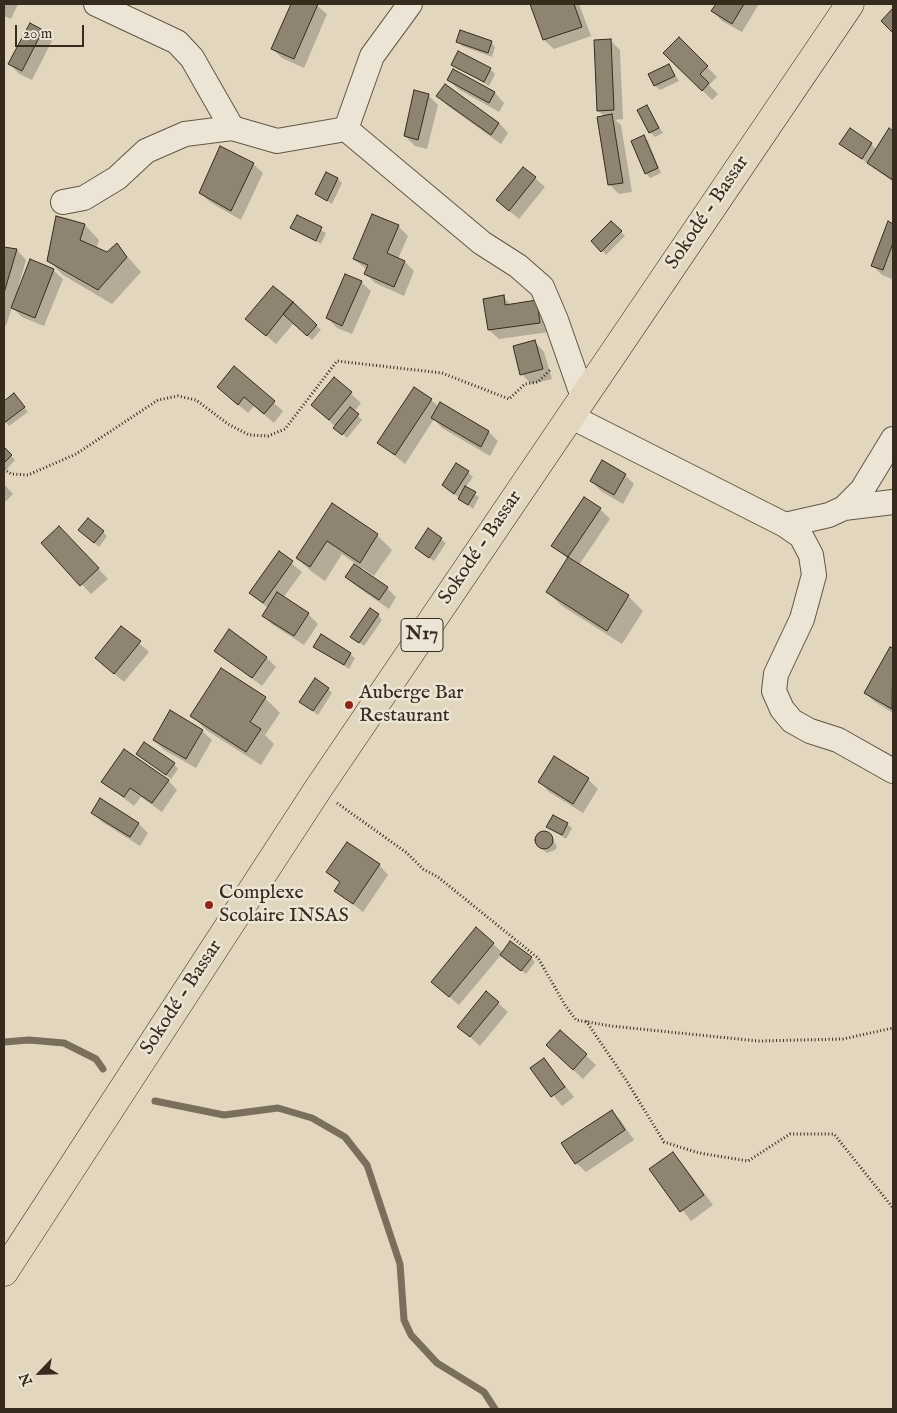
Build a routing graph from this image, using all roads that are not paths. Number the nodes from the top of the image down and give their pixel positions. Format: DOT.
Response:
graph roads {
  1 [pos="96,4"];
  2 [pos="410,4"];
  3 [pos="850,4"];
  4 [pos="232,128"];
  5 [pos="346,129"];
  6 [pos="64,202"];
  7 [pos="577,406"];
  8 [pos="893,440"];
  9 [pos="893,502"];
  10 [pos="844,508"];
  11 [pos="785,526"];
  12 [pos="893,771"];
  13 [pos="4,1272"];
  1 -- 4 [label="street"];
  2 -- 5 [label="street"];
  3 -- 7 [label="main road, Sokodé - Bassar / N17"];
  4 -- 5 [label="street"];
  4 -- 6 [label="street"];
  5 -- 7 [label="street"];
  7 -- 11 [label="street"];
  7 -- 13 [label="main road, Sokodé - Bassar / N17"];
  8 -- 10 [label="street"];
  9 -- 10 [label="street"];
  10 -- 11 [label="street"];
  11 -- 12 [label="street"];
}
